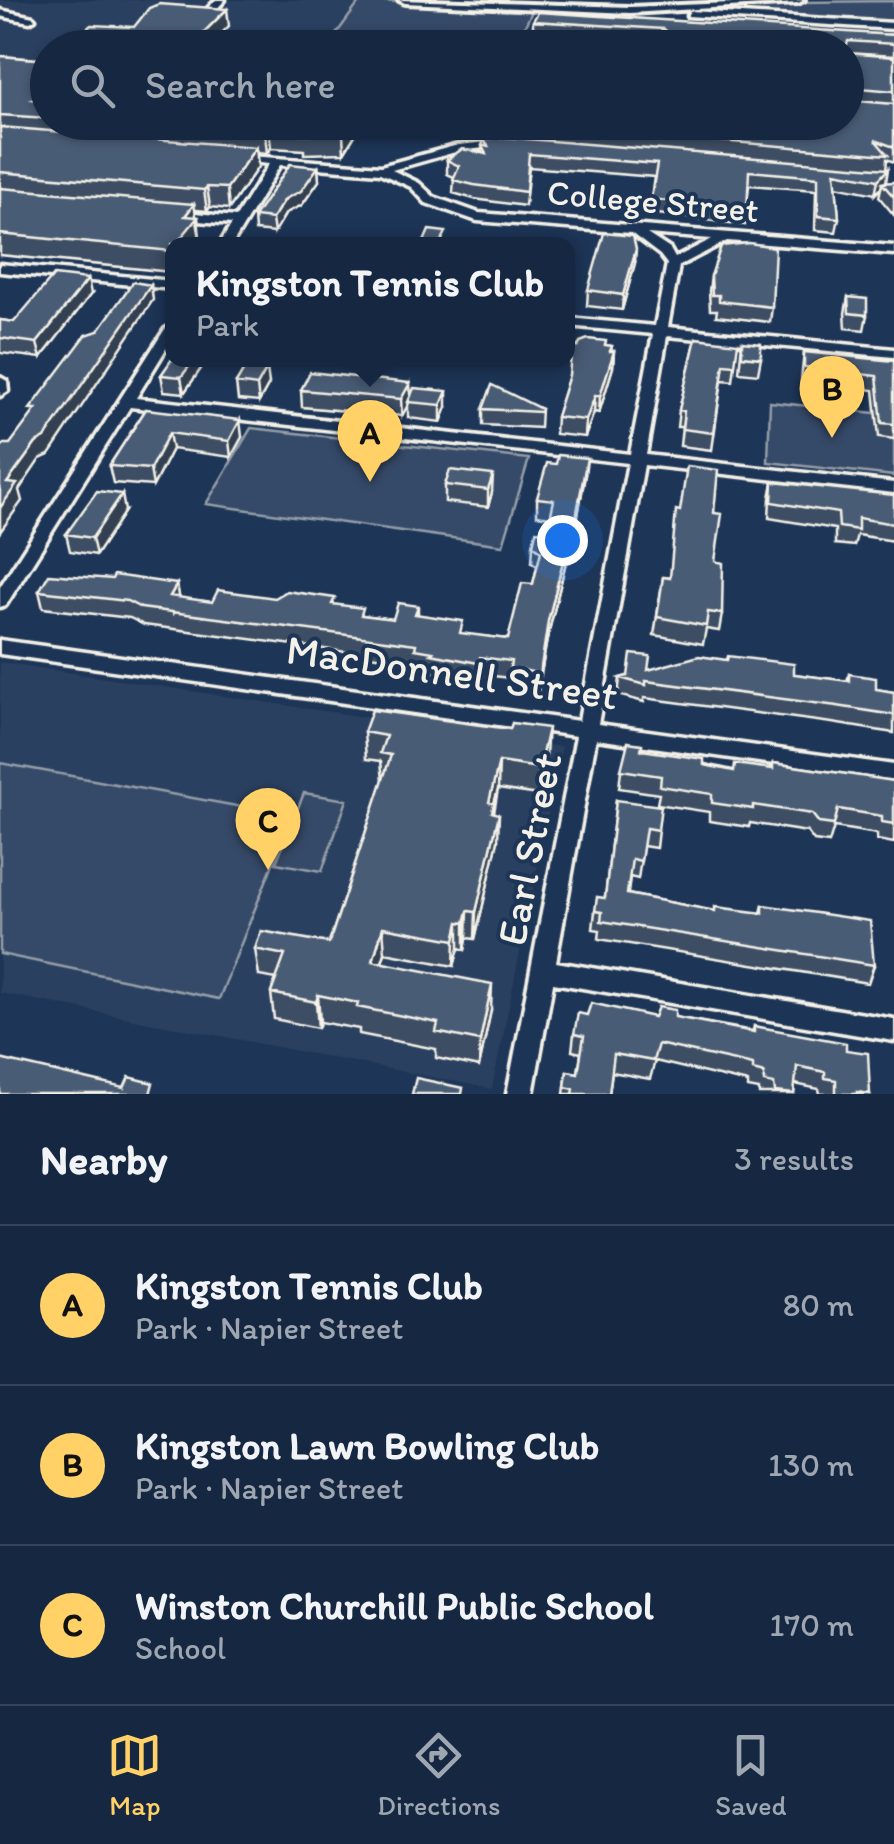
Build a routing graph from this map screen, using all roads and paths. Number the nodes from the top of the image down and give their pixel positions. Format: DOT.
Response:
graph roads {
  1 [pos="221,0"];
  2 [pos="406,0"];
  3 [pos="505,0"];
  4 [pos="710,0"];
  5 [pos="798,0"];
  6 [pos="0,12"];
  7 [pos="209,12"];
  8 [pos="690,14"];
  9 [pos="30,19"];
  10 [pos="894,26"];
  11 [pos="522,144"];
  12 [pos="218,156"];
  13 [pos="429,159"];
  14 [pos="278,161"];
  15 [pos="382,170"];
  16 [pos="416,179"];
  17 [pos="168,215"];
  18 [pos="240,221"];
  19 [pos="633,230"];
  20 [pos="230,237"];
  21 [pos="724,238"];
  22 [pos="894,250"];
  23 [pos="674,264"];
  24 [pos="0,268"];
  25 [pos="165,284"];
  26 [pos="575,323"];
  27 [pos="661,331"];
  28 [pos="165,340"];
  29 [pos="894,354"];
  30 [pos="0,381"];
  31 [pos="0,391"];
  32 [pos="126,402"];
  33 [pos="640,459"];
  34 [pos="894,488"];
  35 [pos="0,600"];
  36 [pos="0,647"];
  37 [pos="590,730"];
  38 [pos="894,772"];
  39 [pos="544,971"];
  40 [pos="894,1030"];
  41 [pos="520,1094"];
  1 -- 7 [label="street"];
  2 -- 5 [label="main road"];
  3 -- 4 [label="main road"];
  6 -- 9 [label="street"];
  8 -- 10 [label="street"];
  11 -- 13 [label="street"];
  12 -- 14 [label="street, College Street"];
  13 -- 15 [label="street"];
  13 -- 16 [label="street"];
  14 -- 15 [label="street, College Street"];
  14 -- 18 [label="street"];
  15 -- 16 [label="street, College Street"];
  16 -- 19 [label="street, College Street"];
  17 -- 18 [label="street"];
  18 -- 20 [label="street"];
  19 -- 21 [label="street, College Street"];
  19 -- 23 [label="street"];
  21 -- 22 [label="street, College Street"];
  21 -- 23 [label="street"];
  23 -- 27 [label="street, Earl Street"];
  24 -- 25 [label="street"];
  26 -- 27 [label="street"];
  27 -- 29 [label="street"];
  27 -- 33 [label="street, Earl Street"];
  28 -- 32 [label="street"];
  30 -- 31 [label="street"];
  32 -- 33 [label="street"];
  32 -- 35 [label="street"];
  33 -- 34 [label="street"];
  33 -- 37 [label="street, Earl Street"];
  36 -- 37 [label="street, MacDonnell Street"];
  37 -- 38 [label="street, MacDonnell Street"];
  37 -- 39 [label="street, Earl Street"];
  39 -- 40 [label="street"];
  39 -- 41 [label="street, Earl Street"];
}
